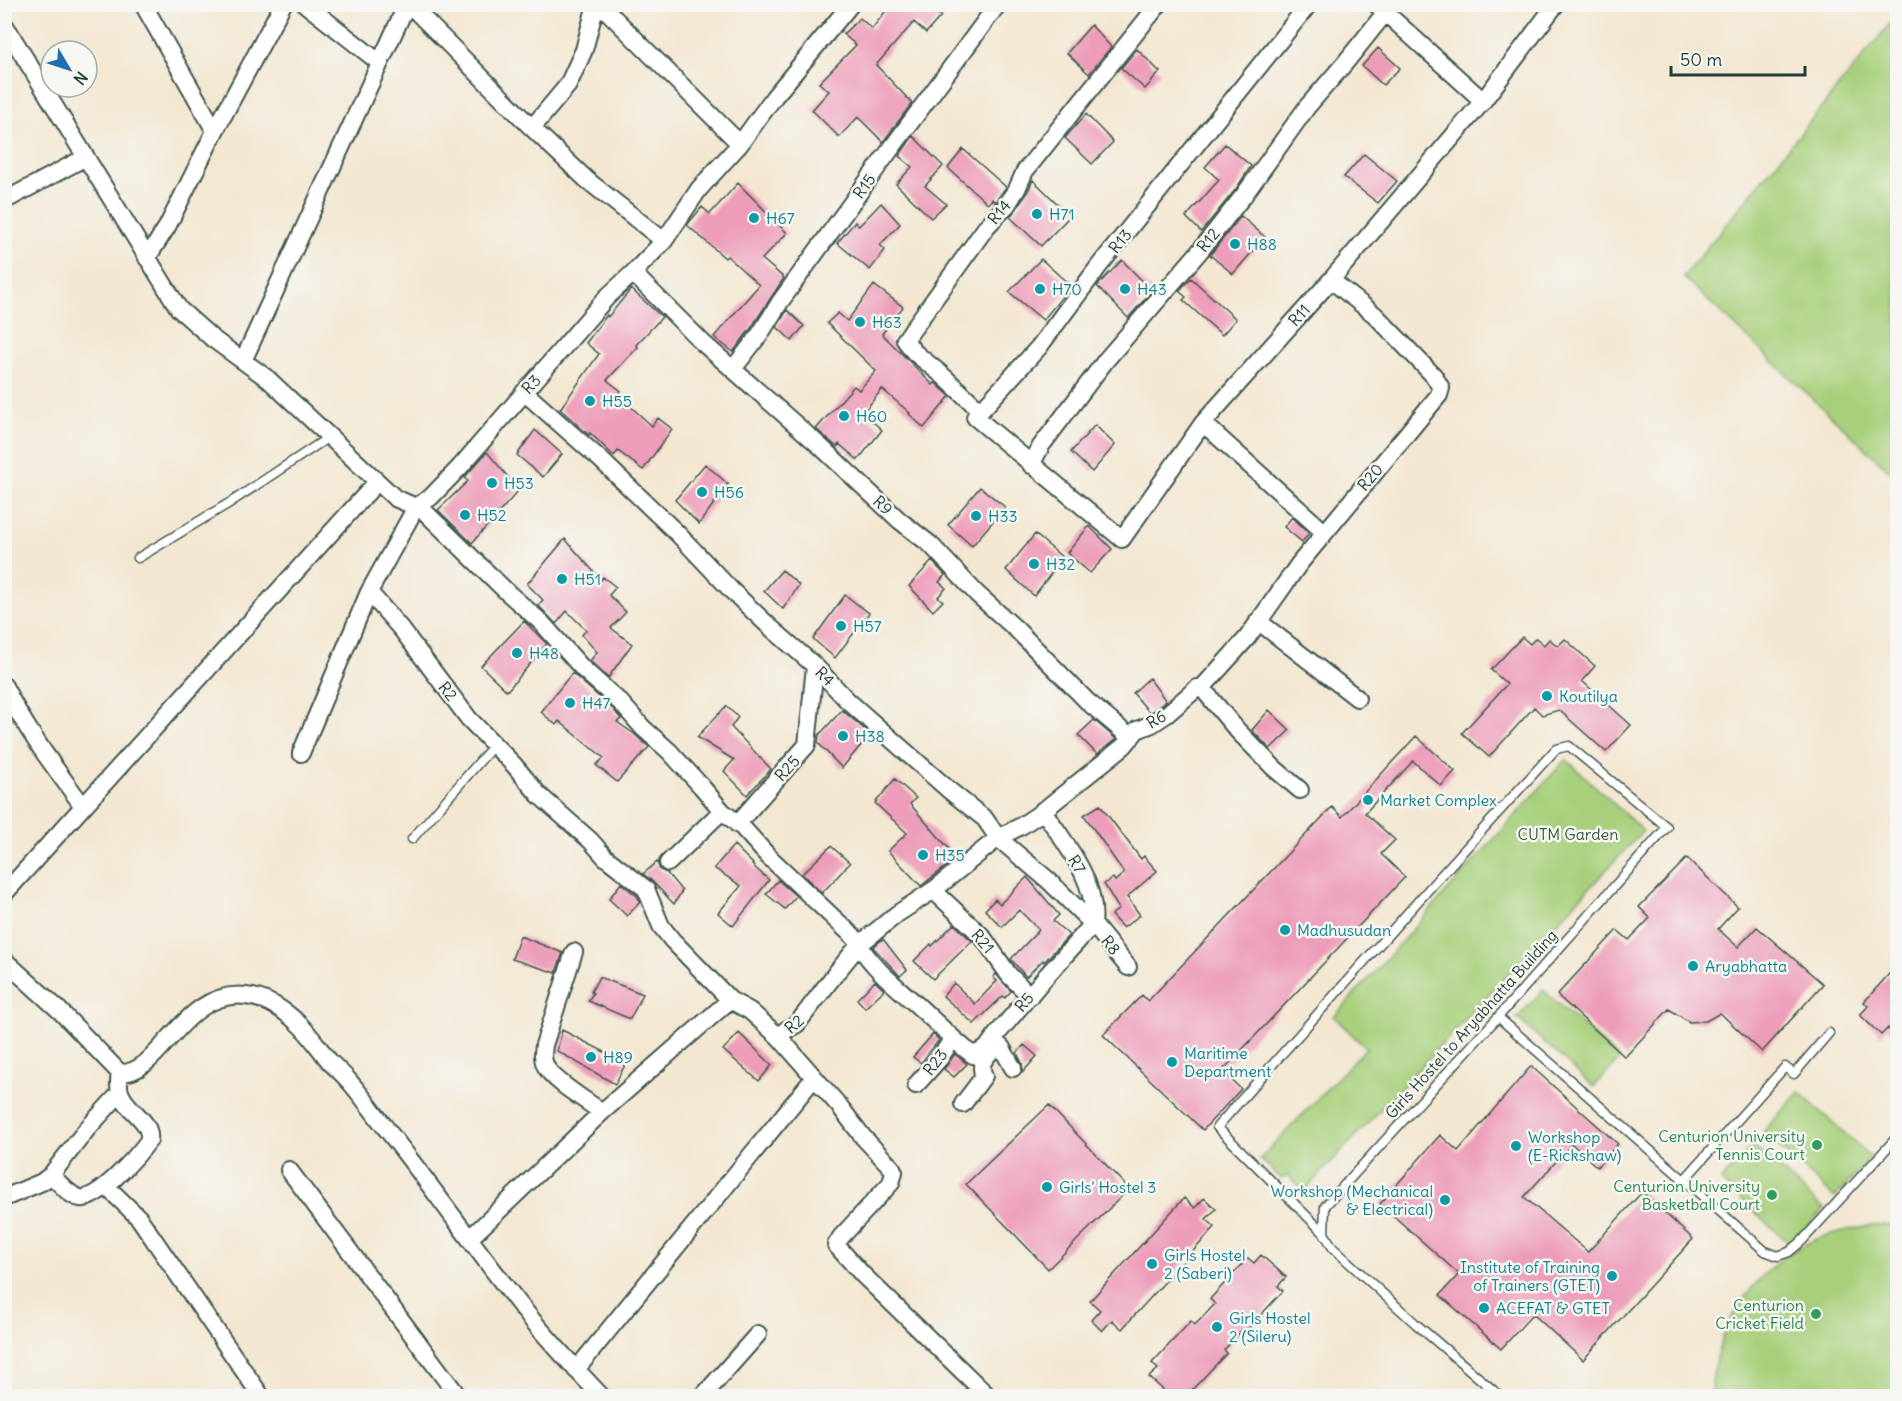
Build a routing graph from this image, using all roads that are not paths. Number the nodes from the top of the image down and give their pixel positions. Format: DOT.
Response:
graph roads {
  1 [pos="142,4"];
  2 [pos="283,4"];
  3 [pos="305,4"];
  4 [pos="408,4"];
  5 [pos="596,4"];
  6 [pos="600,4"];
  7 [pos="851,4"];
  8 [pos="998,4"];
  9 [pos="1159,4"];
  10 [pos="1309,4"];
  11 [pos="1556,4"];
  12 [pos="1380,9"];
  13 [pos="4,24"];
  14 [pos="380,63"];
  15 [pos="1483,101"];
  16 [pos="532,128"];
  17 [pos="215,131"];
  18 [pos="740,144"];
  19 [pos="86,157"];
  20 [pos="4,201"];
  21 [pos="664,241"];
  22 [pos="147,258"];
  23 [pos="633,273"];
  24 [pos="1331,280"];
  25 [pos="243,361"];
  26 [pos="733,369"];
  27 [pos="524,392"];
  28 [pos="981,411"];
  29 [pos="1203,423"];
  30 [pos="329,437"];
  31 [pos="1031,465"];
  32 [pos="376,482"];
  33 [pos="416,507"];
  34 [pos="1324,532"];
  35 [pos="138,558"];
  36 [pos="369,592"];
  37 [pos="1258,621"];
  38 [pos="815,666"];
  39 [pos="4,687"];
  40 [pos="1202,688"];
  41 [pos="1356,698"];
  42 [pos="1131,738"];
  43 [pos="494,745"];
  44 [pos="301,753"];
  45 [pos="1300,790"];
  46 [pos="83,806"];
  47 [pos="1043,810"];
  48 [pos="722,811"];
  49 [pos="738,824"];
  50 [pos="998,838"];
  51 [pos="411,839"];
  52 [pos="668,863"];
  53 [pos="933,890"];
  54 [pos="4,894"];
  55 [pos="1093,924"];
  56 [pos="859,945"];
  57 [pos="573,952"];
  58 [pos="4,960"];
  59 [pos="1128,967"];
  60 [pos="1030,996"];
  61 [pos="730,1000"];
  62 [pos="1498,1017"];
  63 [pos="1828,1034"];
  64 [pos="779,1037"];
  65 [pos="952,1039"];
  66 [pos="995,1042"];
  67 [pos="977,1059"];
  68 [pos="1013,1068"];
  69 [pos="120,1073"];
  70 [pos="814,1078"];
  71 [pos="916,1085"];
  72 [pos="120,1093"];
  73 [pos="963,1104"];
  74 [pos="602,1112"];
  75 [pos="1898,1136"];
  76 [pos="289,1170"];
  77 [pos="51,1175"];
  78 [pos="1684,1180"];
  79 [pos="106,1186"];
  80 [pos="4,1198"];
  81 [pos="1324,1233"];
  82 [pos="470,1238"];
  83 [pos="758,1334"];
  84 [pos="576,1370"];
  85 [pos="261,1396"];
  86 [pos="458,1396"];
  87 [pos="601,1396"];
  88 [pos="703,1396"];
  89 [pos="988,1396"];
  90 [pos="1500,1396"];
  1 -- 17 [label="street"];
  2 -- 17 [label="street"];
  3 -- 14 [label="street"];
  4 -- 14 [label="street"];
  4 -- 16 [label="street"];
  5 -- 16 [label="street"];
  6 -- 18 [label="street"];
  7 -- 18 [label="street, R3"];
  8 -- 26 [label="street, R15"];
  9 -- 28 [label="street, R14"];
  10 -- 28 [label="street, R13"];
  11 -- 15 [label="street, R11"];
  12 -- 15 [label="street"];
  12 -- 31 [label="street, R12"];
  13 -- 19 [label="street"];
  14 -- 25 [label="street"];
  15 -- 24 [label="street, R11"];
  16 -- 21 [label="street"];
  17 -- 22 [label="street"];
  18 -- 21 [label="street, R3"];
  19 -- 20 [label="street"];
  19 -- 22 [label="street"];
  21 -- 23 [label="street, R3"];
  22 -- 25 [label="street"];
  23 -- 26 [label="street, R9"];
  23 -- 27 [label="street, R3"];
  24 -- 29 [label="street, R11"];
  24 -- 34 [label="street, R20"];
  25 -- 30 [label="street"];
  26 -- 42 [label="street, R9"];
  27 -- 33 [label="street, R3"];
  27 -- 38 [label="street, R4"];
  28 -- 31 [label="street"];
  29 -- 31 [label="street, R11"];
  29 -- 34 [label="street"];
  30 -- 32 [label="street"];
  30 -- 35 [label="lane"];
  32 -- 33 [label="street"];
  32 -- 46 [label="street"];
  33 -- 36 [label="street"];
  33 -- 48 [label="street"];
  34 -- 37 [label="street, R20"];
  36 -- 43 [label="street, R2"];
  36 -- 44 [label="street"];
  37 -- 40 [label="street, R20"];
  37 -- 41 [label="street"];
  38 -- 49 [label="street, R25"];
  38 -- 50 [label="street, R4"];
  39 -- 46 [label="street"];
  40 -- 42 [label="street, R6"];
  40 -- 45 [label="street"];
  42 -- 47 [label="street, R6"];
  43 -- 51 [label="lane"];
  43 -- 61 [label="street, R2"];
  46 -- 54 [label="street"];
  47 -- 50 [label="street, R6"];
  47 -- 55 [label="street, R7"];
  48 -- 49 [label="street"];
  48 -- 52 [label="street"];
  49 -- 56 [label="street"];
  50 -- 53 [label="street"];
  50 -- 55 [label="street"];
  53 -- 56 [label="street"];
  53 -- 60 [label="street, R21"];
  55 -- 59 [label="street, R8"];
  55 -- 60 [label="street, R5"];
  56 -- 64 [label="street, R2"];
  56 -- 65 [label="street"];
  57 -- 74 [label="street"];
  58 -- 69 [label="street"];
  60 -- 66 [label="street, R5"];
  61 -- 64 [label="street, R2"];
  61 -- 74 [label="street"];
  62 -- 78 [label="lane"];
  62 -- 81 [label="lane, Girls Hostel to Aryabhatta Building"];
  62 -- 81 [label="lane, Girls Hostel to Aryabhatta Building"];
  63 -- 78 [label="lane"];
  64 -- 70 [label="street"];
  65 -- 67 [label="street"];
  65 -- 71 [label="street, R23"];
  66 -- 67 [label="street, R5"];
  66 -- 68 [label="street"];
  67 -- 73 [label="street"];
  69 -- 72 [label="street"];
  69 -- 82 [label="street"];
  70 -- 84 [label="street"];
  70 -- 89 [label="street"];
  72 -- 77 [label="street"];
  72 -- 79 [label="street"];
  74 -- 82 [label="street"];
  75 -- 78 [label="lane"];
  76 -- 86 [label="street"];
  77 -- 79 [label="street"];
  77 -- 80 [label="street"];
  79 -- 85 [label="street"];
  81 -- 90 [label="lane"];
  82 -- 84 [label="street"];
  83 -- 88 [label="street"];
  84 -- 87 [label="street"];
}
